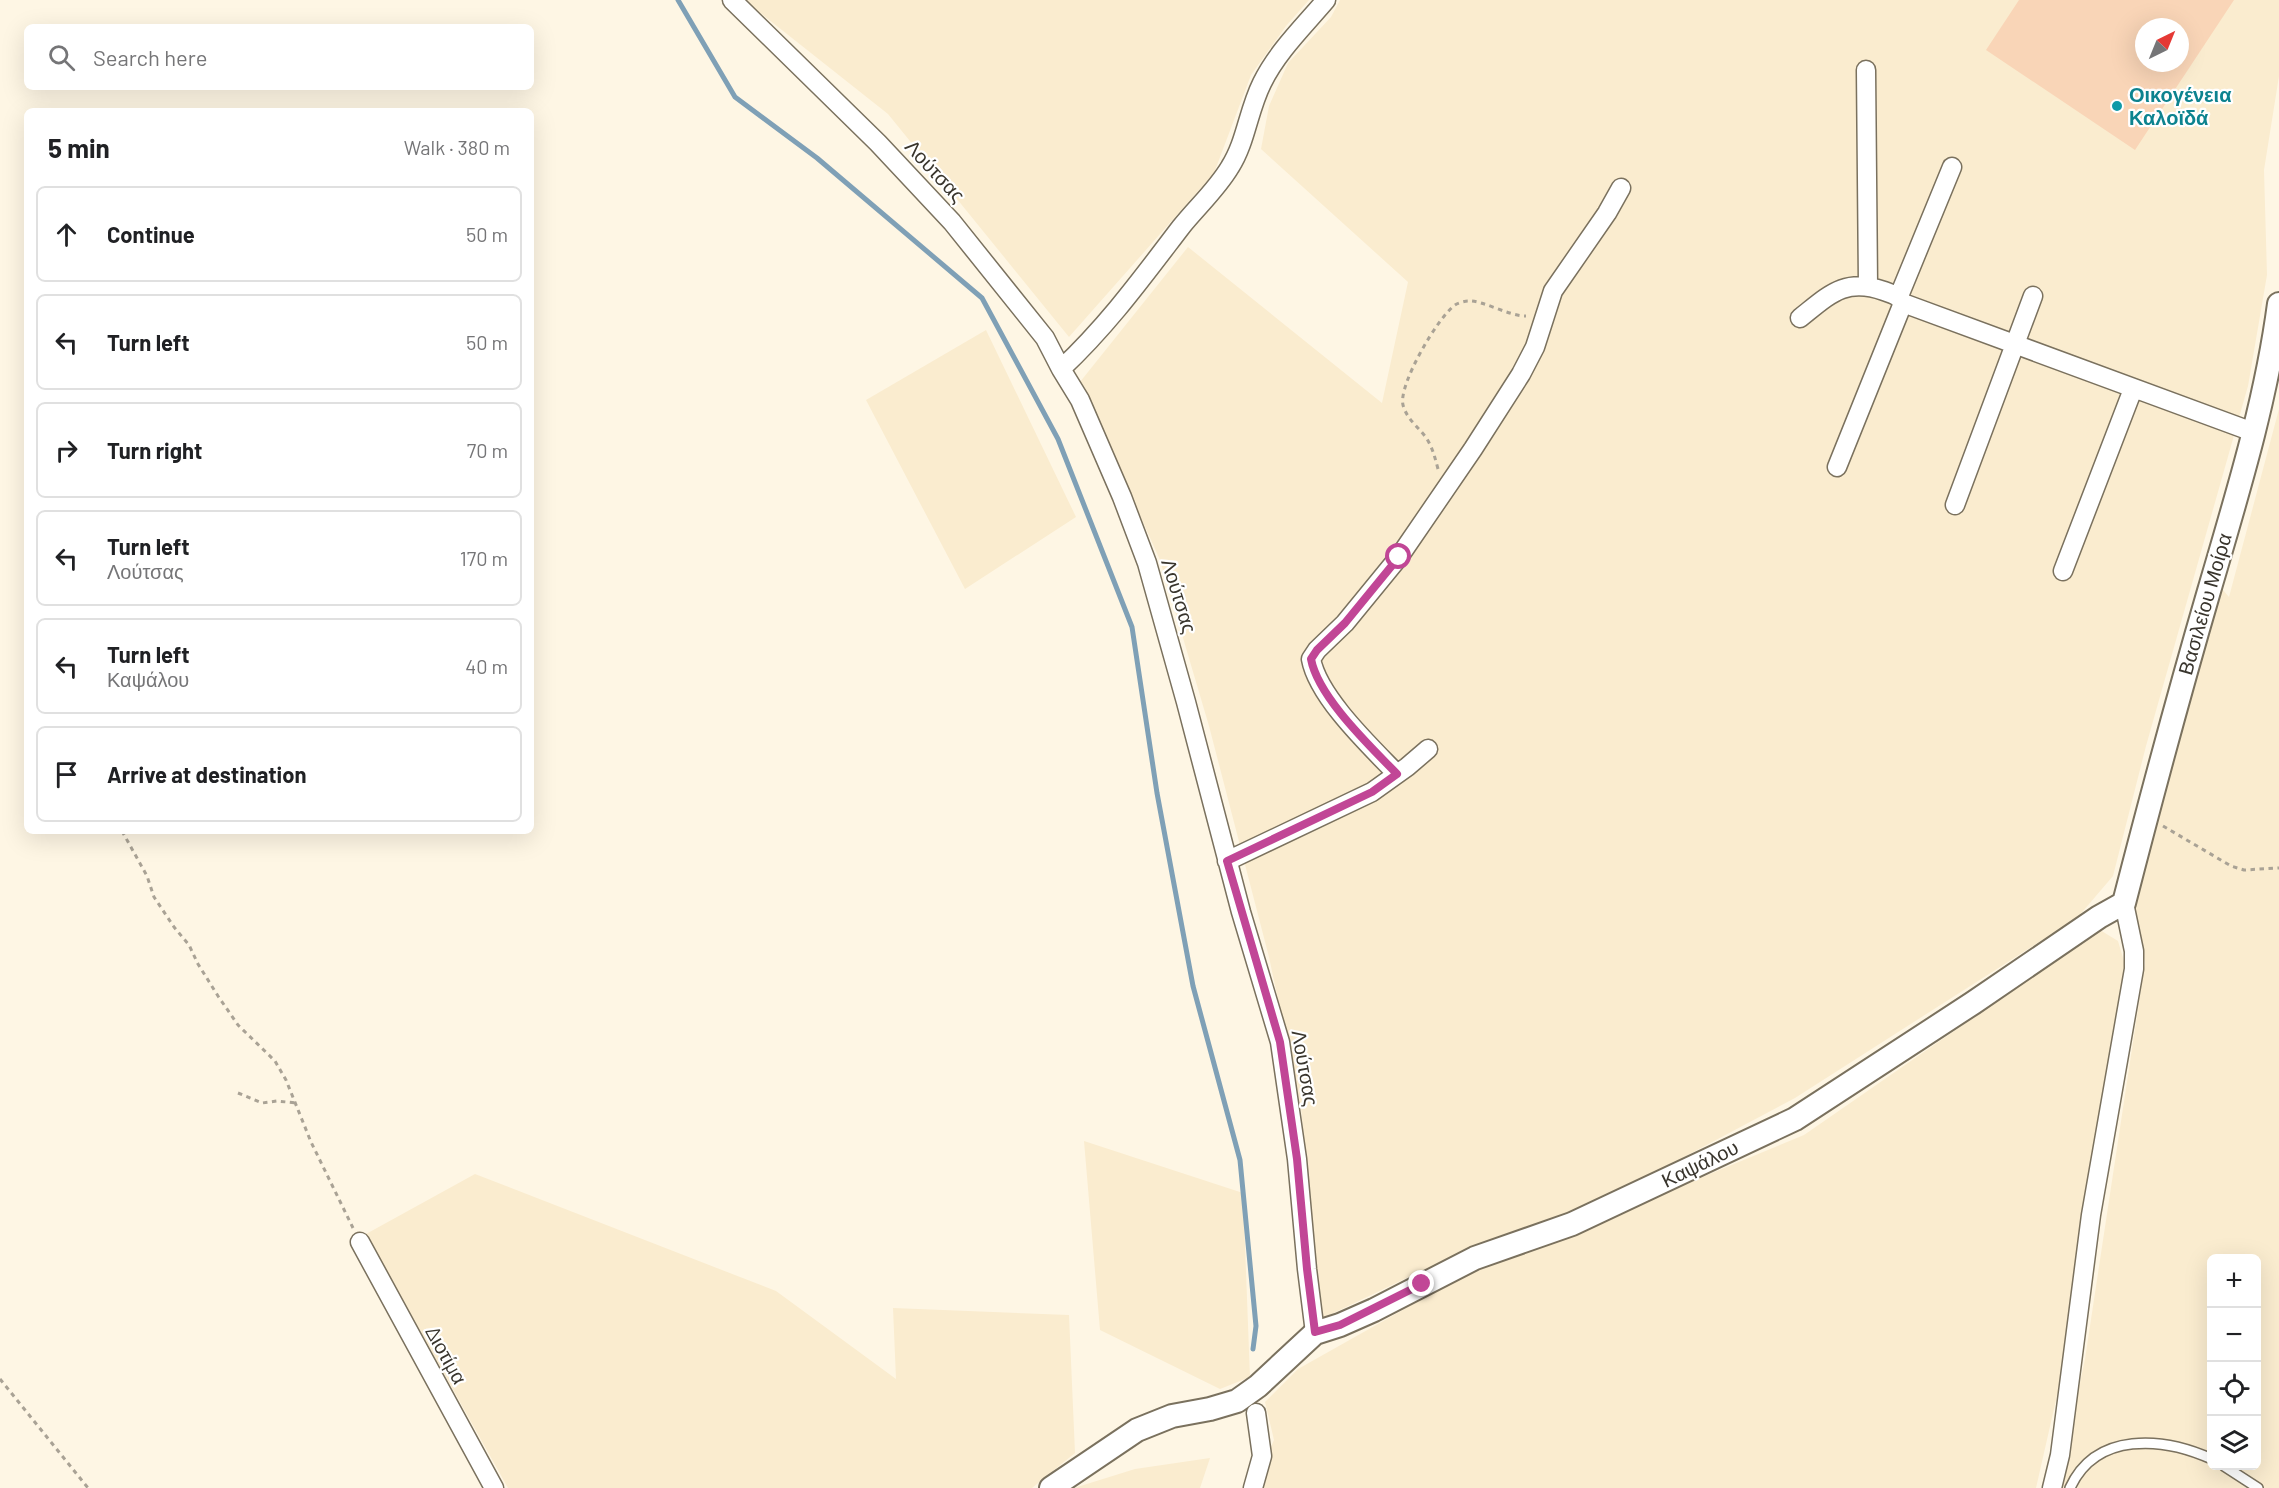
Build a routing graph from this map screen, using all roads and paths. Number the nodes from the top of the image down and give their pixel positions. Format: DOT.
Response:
graph roads {
  1 [pos="732,0"];
  2 [pos="1326,0"];
  3 [pos="1866,70"];
  4 [pos="1952,167"];
  5 [pos="1621,188"];
  6 [pos="1868,285"];
  7 [pos="2033,296"];
  8 [pos="1901,300"];
  9 [pos="2279,304"];
  10 [pos="1545,312"];
  11 [pos="1800,318"];
  12 [pos="2015,345"];
  13 [pos="1061,369"];
  14 [pos="2133,389"];
  15 [pos="2253,432"];
  16 [pos="1838,467"];
  17 [pos="1438,470"];
  18 [pos="1955,505"];
  19 [pos="2063,571"];
  20 [pos="1428,749"];
  21 [pos="1397,774"];
  22 [pos="2146,816"];
  23 [pos="124,834"];
  24 [pos="1227,861"];
  25 [pos="2279,868"];
  26 [pos="2124,903"];
  27 [pos="238,1093"];
  28 [pos="296,1103"];
  29 [pos="360,1242"];
  30 [pos="1315,1332"];
  31 [pos="0,1379"];
  32 [pos="1256,1413"];
  33 [pos="2207,1457"];
  34 [pos="2230,1470"];
  35 [pos="88,1488"];
  36 [pos="494,1488"];
  37 [pos="1051,1488"];
  38 [pos="1253,1488"];
  39 [pos="2052,1488"];
  40 [pos="2070,1488"];
  41 [pos="2258,1488"];
  1 -- 13 [label="street, Λούτσας"];
  2 -- 13 [label="street"];
  3 -- 6 [label="street"];
  4 -- 8 [label="street"];
  5 -- 10 [label="street"];
  6 -- 8 [label="street"];
  6 -- 11 [label="street"];
  7 -- 12 [label="street"];
  8 -- 12 [label="street"];
  8 -- 16 [label="street"];
  9 -- 15 [label="street, Βασιλείου Μοίρα"];
  10 -- 17 [label="path"];
  10 -- 21 [label="street"];
  12 -- 14 [label="street"];
  12 -- 18 [label="street"];
  13 -- 24 [label="street, Λούτσας"];
  14 -- 15 [label="street"];
  14 -- 19 [label="street"];
  15 -- 22 [label="street, Βασιλείου Μοίρα"];
  20 -- 21 [label="street"];
  21 -- 24 [label="street"];
  22 -- 25 [label="path"];
  22 -- 26 [label="street, Βασιλείου Μοίρα"];
  23 -- 28 [label="path"];
  24 -- 30 [label="street, Λούτσας"];
  26 -- 30 [label="street, Καψάλου"];
  26 -- 39 [label="street"];
  27 -- 28 [label="path"];
  28 -- 29 [label="path"];
  29 -- 36 [label="street, Διοτίμα"];
  30 -- 37 [label="street, Καψάλου"];
  31 -- 35 [label="path"];
  32 -- 38 [label="street"];
  33 -- 40 [label="lane"];
  34 -- 41 [label="lane"];
}
